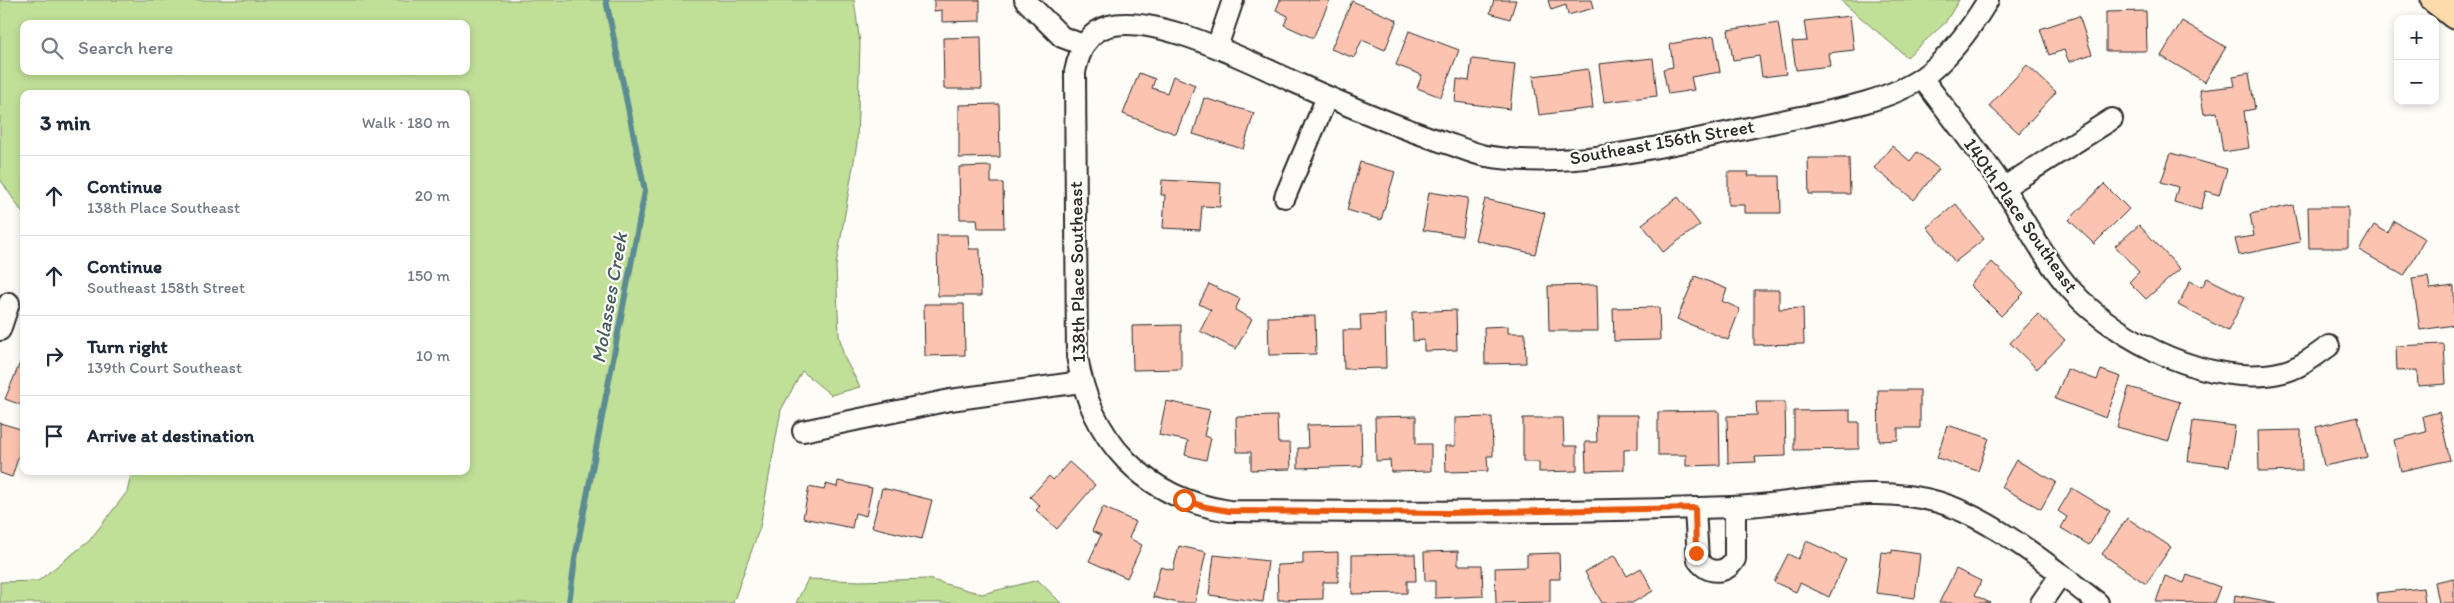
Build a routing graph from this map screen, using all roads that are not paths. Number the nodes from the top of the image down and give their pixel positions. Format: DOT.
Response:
graph roads {
  1 [pos="1025,0"];
  2 [pos="1233,0"];
  3 [pos="1988,0"];
  4 [pos="2434,0"];
  5 [pos="2454,16"];
  6 [pos="1084,45"];
  7 [pos="1217,47"];
  8 [pos="1922,78"];
  9 [pos="1327,97"];
  10 [pos="2112,119"];
  11 [pos="2003,188"];
  12 [pos="1285,197"];
  13 [pos="9,304"];
  14 [pos="0,330"];
  15 [pos="2329,346"];
  16 [pos="1081,382"];
  17 [pos="803,431"];
  18 [pos="1734,507"];
  19 [pos="1695,508"];
  20 [pos="2061,574"];
  21 [pos="2041,603"];
  22 [pos="2098,603"];
  1 -- 6 [label="street"];
  2 -- 7 [label="street"];
  3 -- 8 [label="street, Southeast 156th Street"];
  4 -- 5 [label="main road"];
  6 -- 7 [label="street, Southeast 156th Street"];
  6 -- 16 [label="street, 138th Place Southeast"];
  7 -- 9 [label="street, Southeast 156th Street"];
  8 -- 9 [label="street, Southeast 156th Street"];
  8 -- 11 [label="street, 140th Place Southeast"];
  9 -- 12 [label="street"];
  10 -- 11 [label="street"];
  11 -- 15 [label="street, 140th Place Southeast"];
  13 -- 14 [label="street"];
  16 -- 17 [label="street"];
  16 -- 19 [label="street, 138th Place Southeast"];
  18 -- 19 [label="street, 138th Place Southeast"];
  18 -- 19 [label="street"];
  18 -- 20 [label="street, 138th Place Southeast"];
  20 -- 21 [label="street"];
  20 -- 22 [label="street, 138th Place Southeast"];
}
